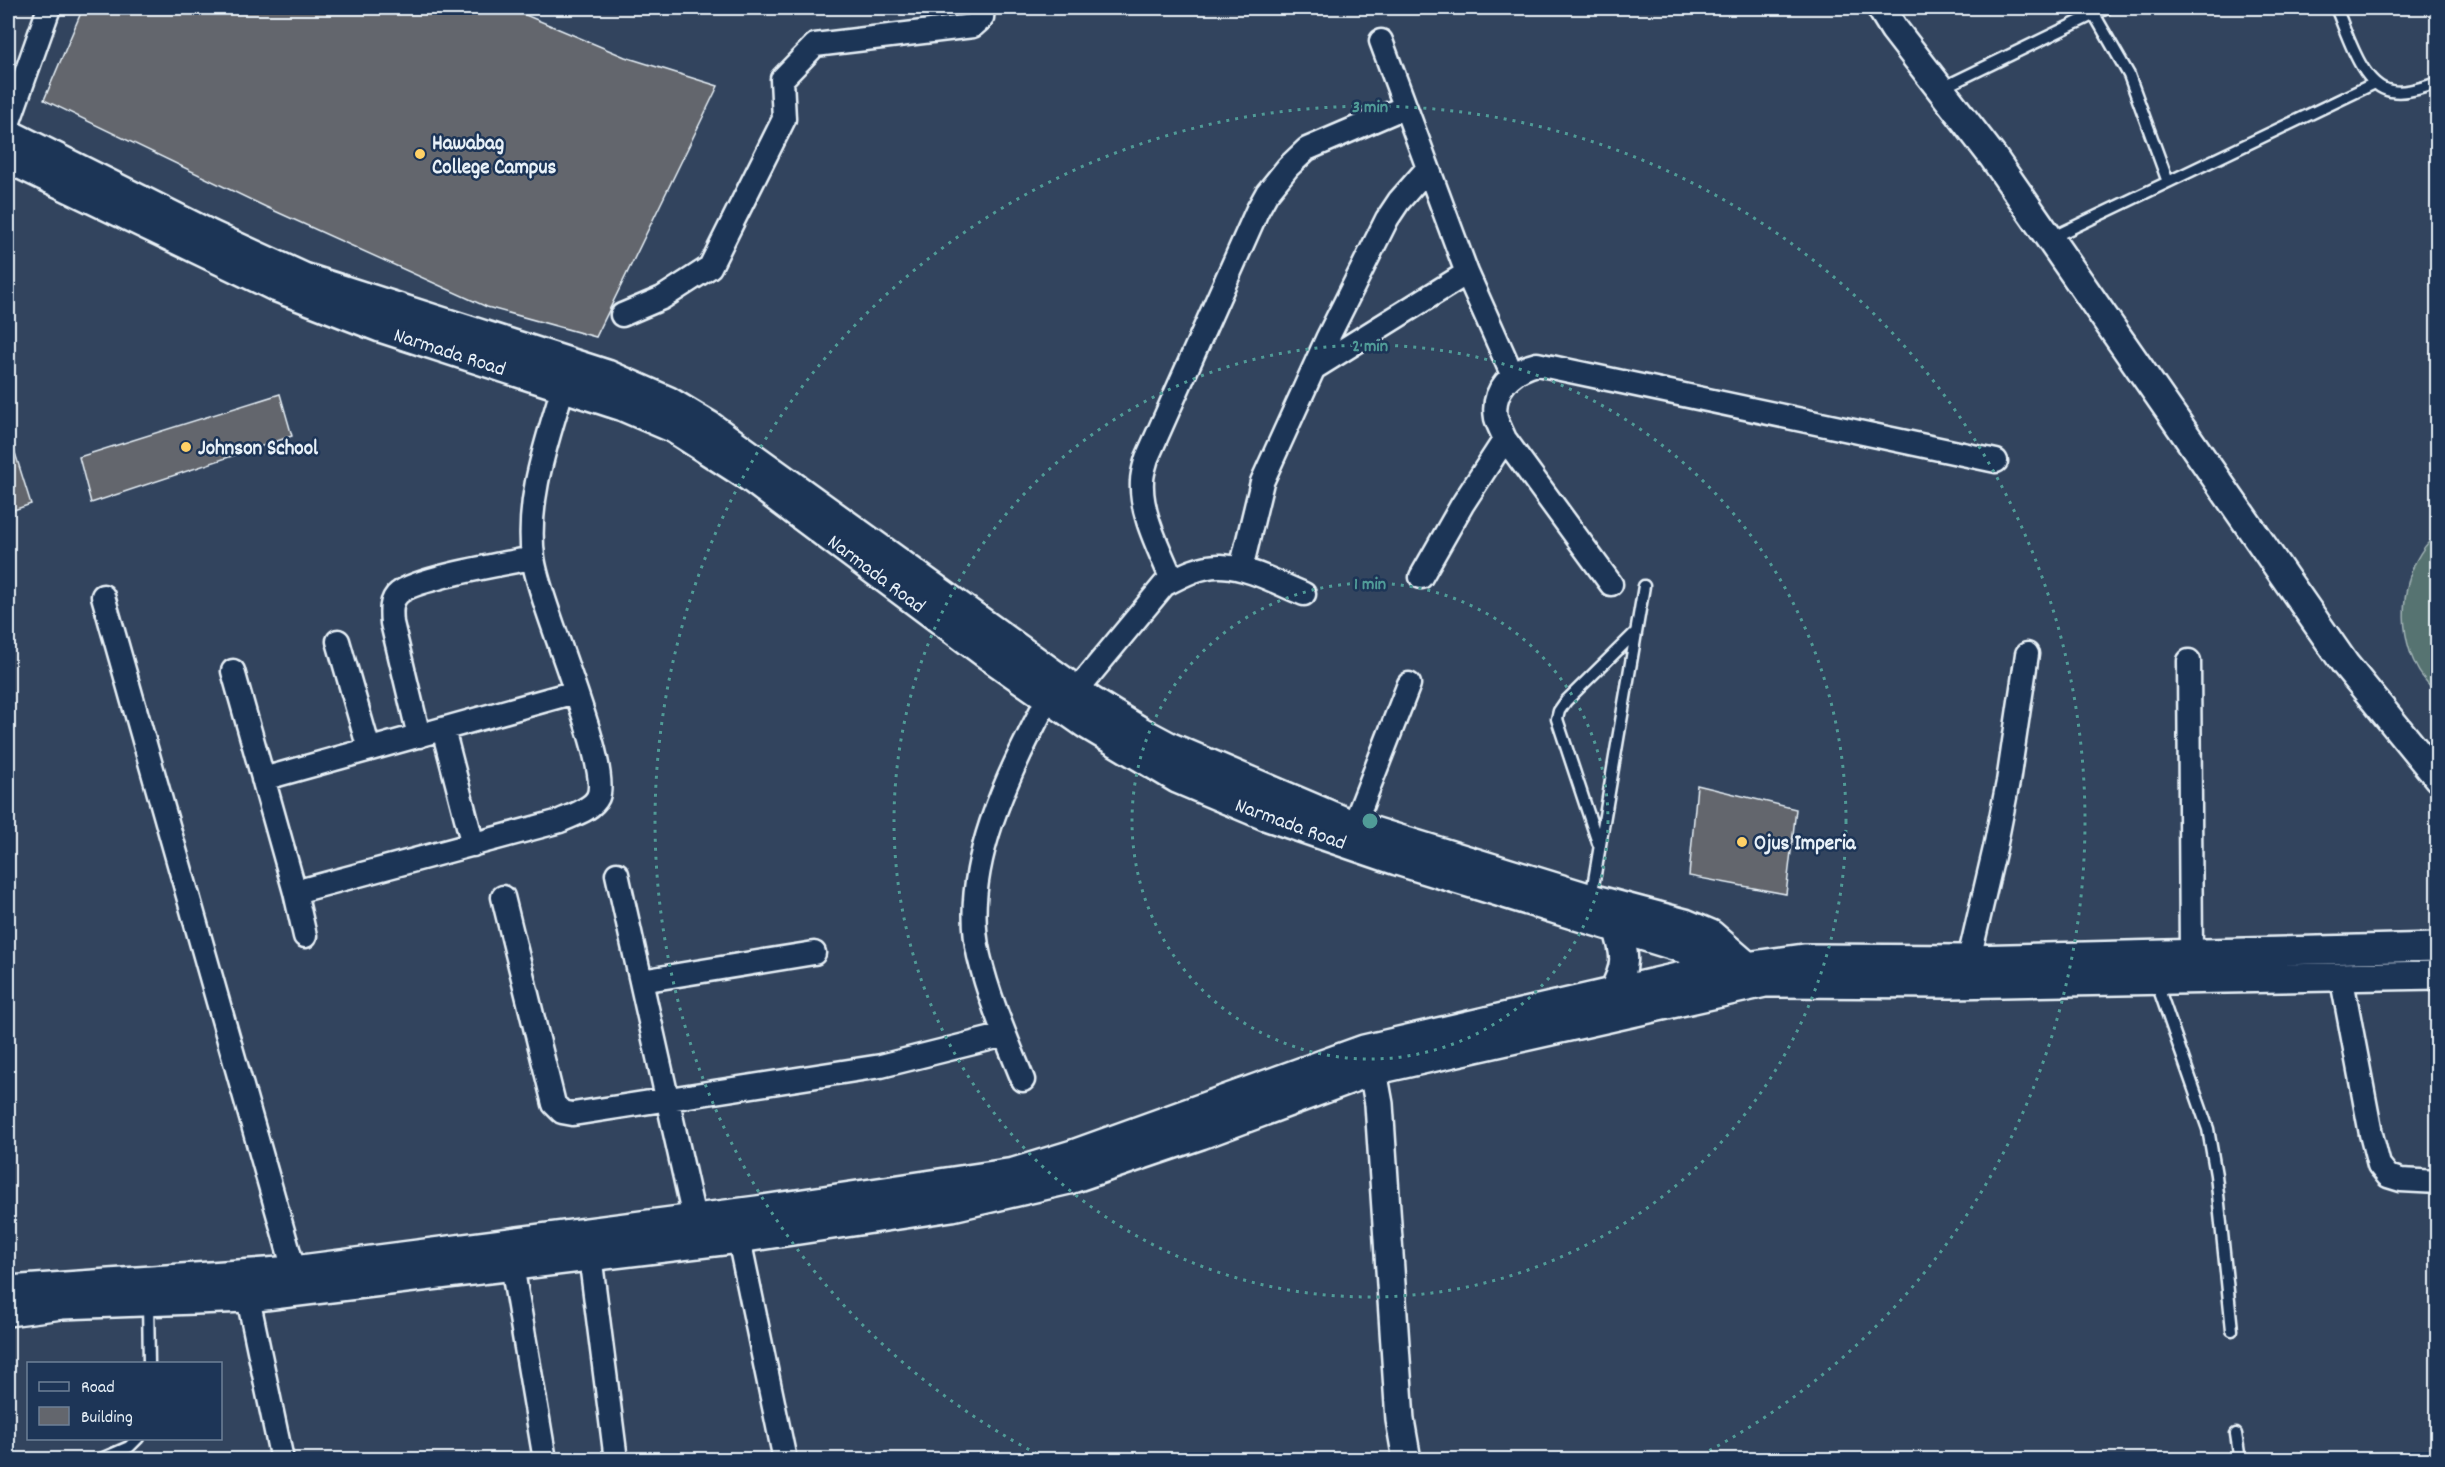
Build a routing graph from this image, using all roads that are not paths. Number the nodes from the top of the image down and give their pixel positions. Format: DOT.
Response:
graph roads {
  1 [pos="49,8"];
  2 [pos="983,8"];
  3 [pos="1881,8"];
  4 [pos="2107,8"];
  5 [pos="2336,8"];
  6 [pos="2094,14"];
  7 [pos="1381,42"];
  8 [pos="2375,83"];
  9 [pos="2438,83"];
  10 [pos="1942,88"];
  11 [pos="1406,106"];
  12 [pos="8,124"];
  13 [pos="8,133"];
  14 [pos="8,159"];
  15 [pos="1428,168"];
  16 [pos="2168,182"];
  17 [pos="2048,239"];
  18 [pos="1467,273"];
  19 [pos="622,315"];
  20 [pos="1314,368"];
  21 [pos="1512,374"];
  22 [pos="563,387"];
  23 [pos="1505,439"];
  24 [pos="1996,461"];
  25 [pos="533,558"];
  26 [pos="1241,569"];
  27 [pos="1421,577"];
  28 [pos="1172,580"];
  29 [pos="1611,584"];
  30 [pos="1644,586"];
  31 [pos="1305,594"];
  32 [pos="103,597"];
  33 [pos="1636,633"];
  34 [pos="338,641"];
  35 [pos="2026,654"];
  36 [pos="2189,661"];
  37 [pos="232,671"];
  38 [pos="1409,684"];
  39 [pos="1077,690"];
  40 [pos="575,692"];
  41 [pos="1048,698"];
  42 [pos="443,729"];
  43 [pos="419,736"];
  44 [pos="369,749"];
  45 [pos="2438,778"];
  46 [pos="263,779"];
  47 [pos="1354,825"];
  48 [pos="473,845"];
  49 [pos="1599,847"];
  50 [pos="617,874"];
  51 [pos="295,892"];
  52 [pos="503,897"];
  53 [pos="1591,898"];
  54 [pos="1617,928"];
  55 [pos="305,936"];
  56 [pos="2438,947"];
  57 [pos="814,953"];
  58 [pos="2191,954"];
  59 [pos="1969,959"];
  60 [pos="2341,975"];
  61 [pos="2438,975"];
  62 [pos="1744,977"];
  63 [pos="2156,979"];
  64 [pos="641,981"];
  65 [pos="1613,991"];
  66 [pos="1005,1035"];
  67 [pos="1368,1060"];
  68 [pos="1023,1080"];
  69 [pos="667,1098"];
  70 [pos="2438,1182"];
  71 [pos="694,1218"];
  72 [pos="739,1239"];
  73 [pos="590,1255"];
  74 [pos="512,1265"];
  75 [pos="294,1270"];
  76 [pos="8,1290"];
  77 [pos="248,1298"];
  78 [pos="148,1302"];
  79 [pos="8,1312"];
  80 [pos="2232,1330"];
  81 [pos="149,1362"];
  82 [pos="2236,1434"];
  83 [pos="136,1440"];
  84 [pos="99,1460"];
  85 [pos="282,1460"];
  86 [pos="545,1460"];
  87 [pos="616,1460"];
  88 [pos="785,1460"];
  89 [pos="1407,1460"];
  90 [pos="2240,1460"];
  1 -- 12 [label="street"];
  2 -- 19 [label="street"];
  3 -- 10 [label="street"];
  4 -- 6 [label="lane"];
  5 -- 8 [label="lane"];
  6 -- 10 [label="lane"];
  6 -- 16 [label="lane"];
  7 -- 11 [label="street"];
  8 -- 9 [label="lane"];
  8 -- 16 [label="lane"];
  10 -- 17 [label="street"];
  11 -- 15 [label="street"];
  11 -- 28 [label="street"];
  13 -- 39 [label="street"];
  14 -- 22 [label="street, Narmada Road"];
  15 -- 18 [label="street"];
  15 -- 20 [label="street"];
  16 -- 17 [label="lane"];
  17 -- 45 [label="street"];
  18 -- 20 [label="street"];
  18 -- 21 [label="street"];
  20 -- 26 [label="street"];
  21 -- 23 [label="street"];
  21 -- 24 [label="street"];
  22 -- 25 [label="street"];
  22 -- 41 [label="street, Narmada Road"];
  23 -- 27 [label="street"];
  23 -- 29 [label="street"];
  25 -- 40 [label="street"];
  25 -- 43 [label="street"];
  26 -- 28 [label="street"];
  26 -- 31 [label="street"];
  28 -- 39 [label="street"];
  30 -- 33 [label="lane"];
  32 -- 75 [label="street"];
  33 -- 49 [label="lane"];
  33 -- 49 [label="lane"];
  34 -- 44 [label="street"];
  35 -- 59 [label="street"];
  36 -- 58 [label="street"];
  37 -- 46 [label="street"];
  38 -- 47 [label="street"];
  39 -- 47 [label="street"];
  40 -- 42 [label="street"];
  40 -- 48 [label="street"];
  41 -- 54 [label="street, Narmada Road"];
  41 -- 66 [label="street"];
  42 -- 43 [label="street"];
  42 -- 48 [label="street"];
  43 -- 44 [label="street"];
  44 -- 46 [label="street"];
  46 -- 51 [label="street"];
  47 -- 53 [label="street"];
  48 -- 51 [label="street"];
  49 -- 53 [label="lane"];
  50 -- 64 [label="street"];
  51 -- 55 [label="street"];
  52 -- 69 [label="street"];
  53 -- 62 [label="street"];
  54 -- 62 [label="street, Narmada Road"];
  54 -- 65 [label="street"];
  56 -- 58 [label="street"];
  57 -- 64 [label="street"];
  58 -- 59 [label="street"];
  59 -- 62 [label="street"];
  60 -- 61 [label="street"];
  60 -- 63 [label="street"];
  60 -- 70 [label="street"];
  62 -- 63 [label="street"];
  62 -- 65 [label="street"];
  62 -- 67 [label="street"];
  63 -- 80 [label="lane"];
  64 -- 69 [label="street"];
  65 -- 67 [label="street"];
  66 -- 68 [label="street"];
  66 -- 69 [label="street"];
  67 -- 71 [label="street"];
  67 -- 72 [label="street"];
  67 -- 89 [label="street"];
  69 -- 71 [label="street"];
  71 -- 72 [label="street"];
  71 -- 75 [label="street"];
  72 -- 73 [label="street"];
  72 -- 88 [label="street"];
  73 -- 74 [label="street"];
  73 -- 87 [label="street"];
  74 -- 77 [label="street"];
  74 -- 86 [label="street"];
  75 -- 76 [label="street"];
  77 -- 78 [label="street"];
  77 -- 85 [label="street"];
  78 -- 79 [label="street"];
  78 -- 81 [label="lane"];
  82 -- 90 [label="lane"];
  83 -- 84 [label="lane"];
}
